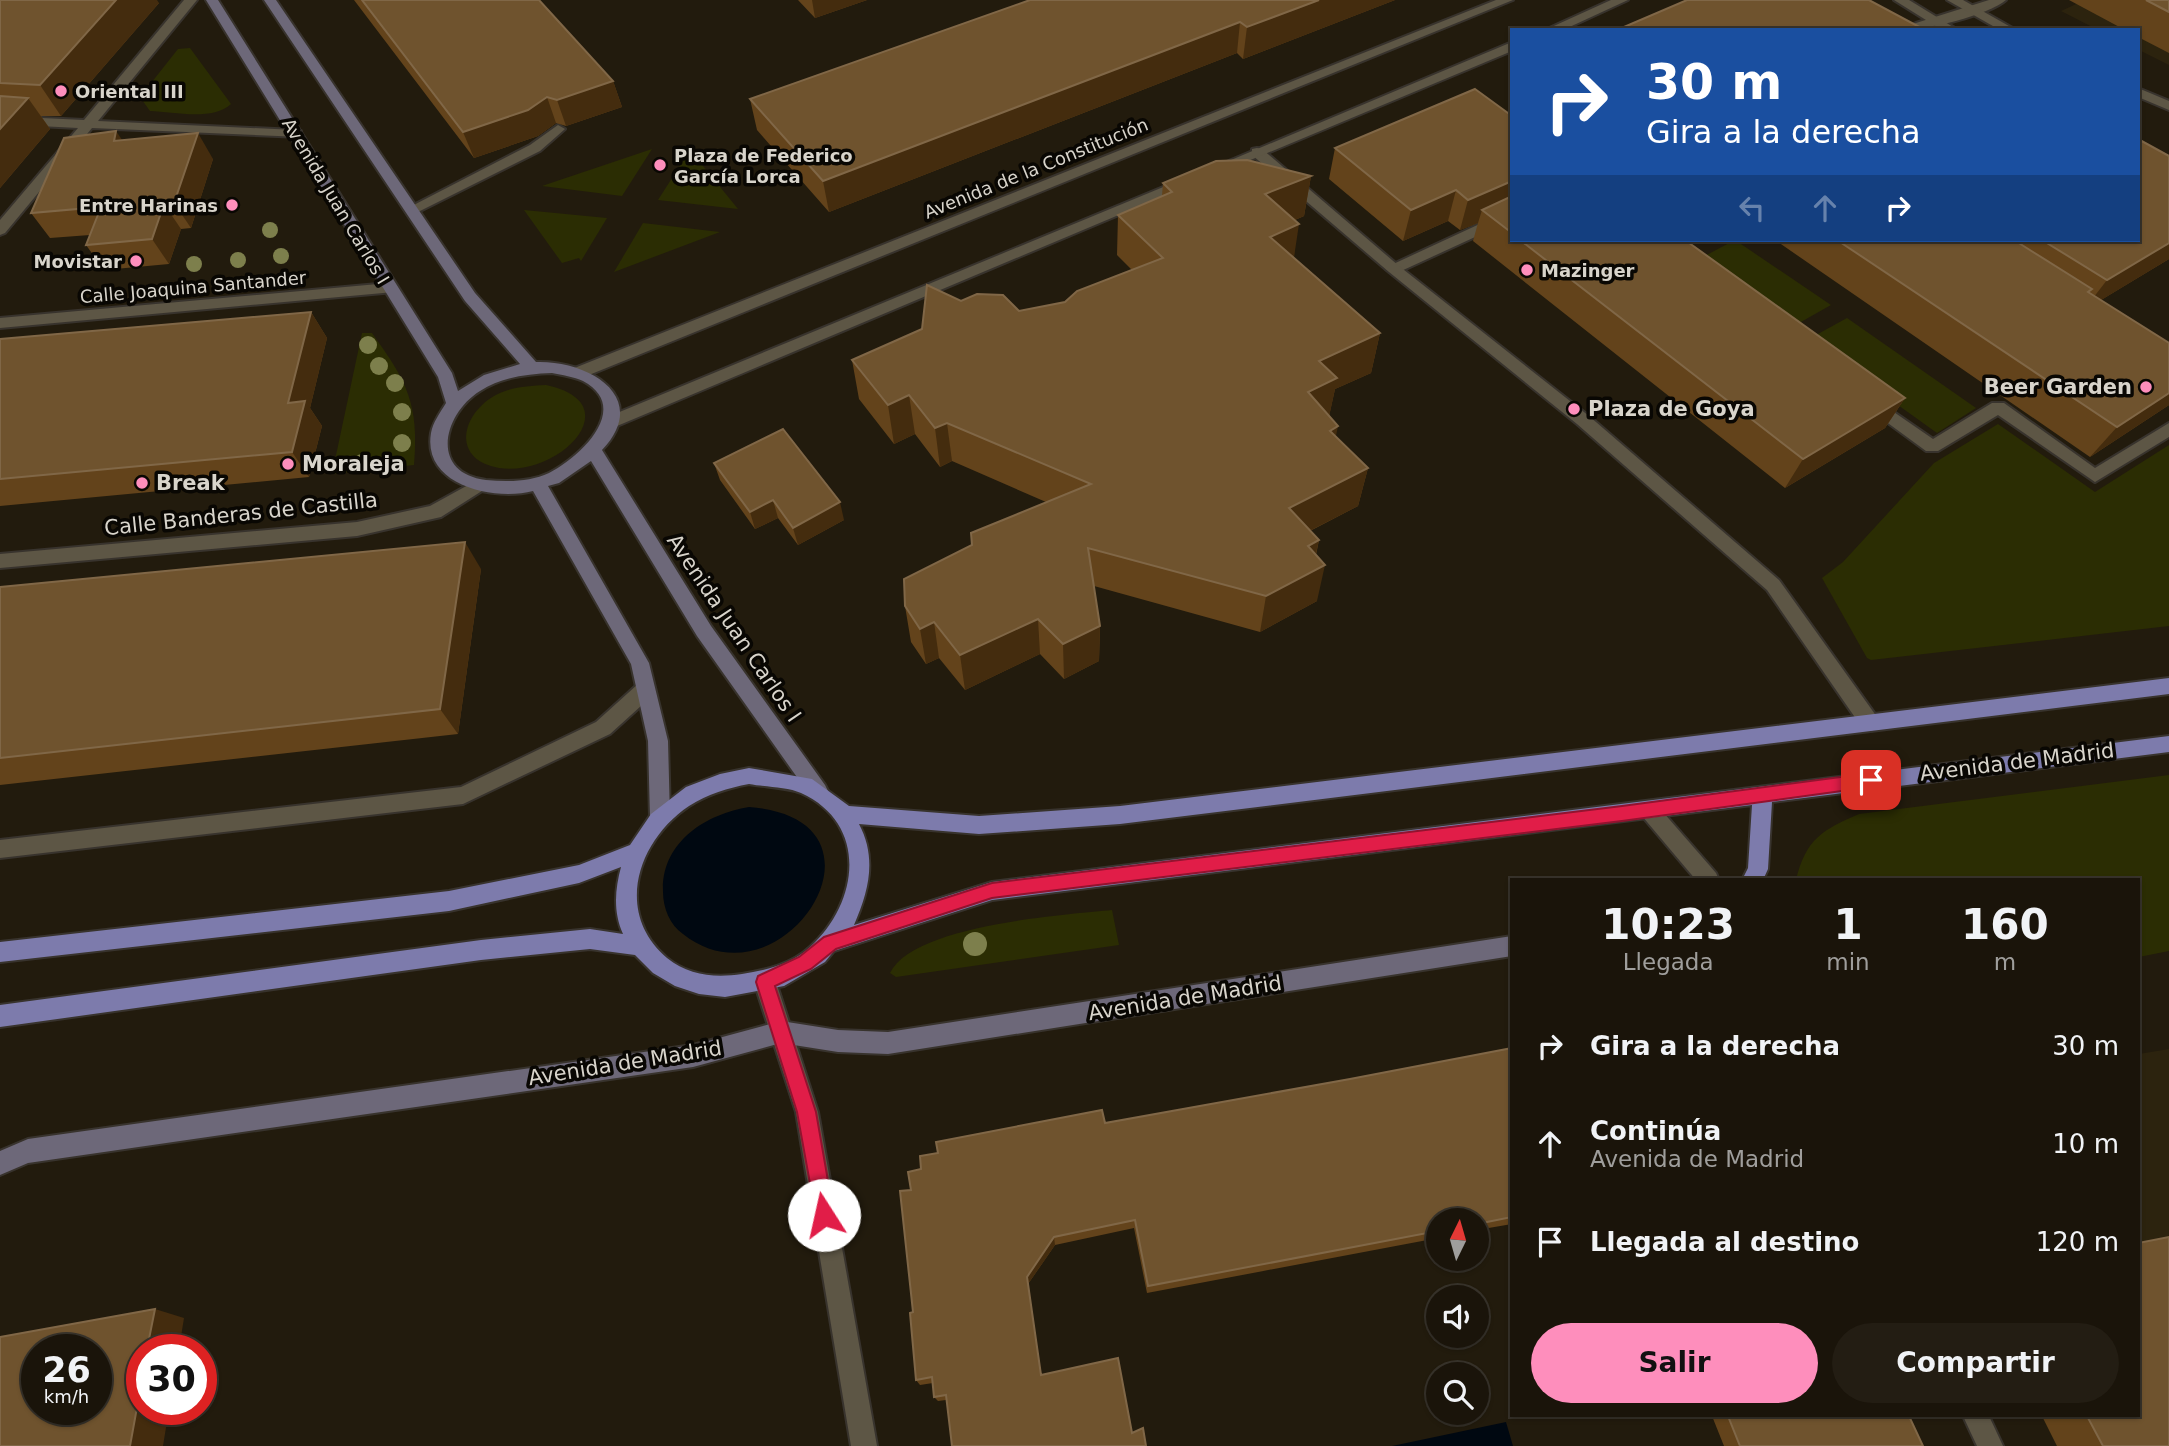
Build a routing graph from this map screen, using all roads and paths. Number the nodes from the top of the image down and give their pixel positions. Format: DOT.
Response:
graph roads {
  1 [pos="191,0"];
  2 [pos="212,0"];
  3 [pos="271,0"];
  4 [pos="1507,0"];
  5 [pos="1622,0"];
  6 [pos="1900,0"];
  7 [pos="1953,0"];
  8 [pos="2000,0"];
  9 [pos="1973,12"];
  10 [pos="1934,19"];
  11 [pos="1556,28"];
  12 [pos="1914,28"];
  13 [pos="1949,28"];
  14 [pos="2006,28"];
  15 [pos="1510,47"];
  16 [pos="2140,93"];
  17 [pos="2169,106"];
  18 [pos="0,120"];
  19 [pos="87,125"];
  20 [pos="558,129"];
  21 [pos="296,134"];
  22 [pos="1256,152"];
  23 [pos="413,209"];
  24 [pos="1510,215"];
  25 [pos="0,230"];
  26 [pos="1394,269"];
  27 [pos="389,288"];
  28 [pos="0,323"];
  29 [pos="532,368"];
  30 [pos="578,373"];
  31 [pos="1853,389"];
  32 [pos="454,404"];
  33 [pos="611,422"];
  34 [pos="2169,429"];
  35 [pos="594,452"];
  36 [pos="538,484"];
  37 [pos="479,485"];
  38 [pos="0,561"];
  39 [pos="2169,686"];
  40 [pos="645,690"];
  41 [pos="1870,723"];
  42 [pos="2169,744"];
  43 [pos="818,791"];
  44 [pos="1763,794"];
  45 [pos="1649,810"];
  46 [pos="844,814"];
  47 [pos="660,817"];
  48 [pos="0,849"];
  49 [pos="635,853"];
  50 [pos="1707,878"];
  51 [pos="1753,878"];
  52 [pos="831,943"];
  53 [pos="641,946"];
  54 [pos="1510,946"];
  55 [pos="0,952"];
  56 [pos="765,982"];
  57 [pos="0,1016"];
  58 [pos="781,1032"];
  59 [pos="0,1150"];
  60 [pos="28,1151"];
  61 [pos="0,1163"];
  62 [pos="1976,1417"];
  63 [pos="864,1446"];
  64 [pos="1990,1446"];
  1 -- 19 [label="street"];
  2 -- 21 [label="main road, Avenida Juan Carlos I"];
  3 -- 23 [label="main road"];
  4 -- 30 [label="street, Avenida de la Constitución"];
  5 -- 11 [label="street"];
  6 -- 10 [label="street"];
  7 -- 9 [label="street"];
  8 -- 9 [label="street"];
  9 -- 10 [label="street"];
  9 -- 14 [label="street"];
  10 -- 12 [label="street"];
  10 -- 13 [label="street"];
  15 -- 22 [label="street"];
  16 -- 17 [label="street"];
  18 -- 19 [label="street"];
  19 -- 21 [label="street"];
  19 -- 25 [label="street"];
  20 -- 23 [label="street"];
  21 -- 27 [label="main road, Avenida Juan Carlos I"];
  22 -- 26 [label="street"];
  22 -- 33 [label="street"];
  23 -- 29 [label="main road"];
  24 -- 26 [label="street"];
  26 -- 41 [label="street"];
  27 -- 28 [label="street, Calle Joaquina Santander"];
  27 -- 32 [label="main road, Avenida Juan Carlos I"];
  29 -- 30 [label="main road"];
  29 -- 32 [label="main road"];
  30 -- 33 [label="main road"];
  31 -- 34 [label="street"];
  32 -- 37 [label="main road"];
  33 -- 35 [label="main road"];
  35 -- 36 [label="main road"];
  35 -- 43 [label="main road, Avenida Juan Carlos I"];
  36 -- 37 [label="main road"];
  36 -- 40 [label="main road"];
  37 -- 38 [label="street, Calle Banderas de Castilla"];
  39 -- 41 [label="main road"];
  40 -- 47 [label="main road"];
  40 -- 48 [label="street"];
  41 -- 46 [label="main road"];
  42 -- 44 [label="main road, Avenida de Madrid"];
  43 -- 46 [label="main road"];
  43 -- 47 [label="main road"];
  44 -- 45 [label="main road, Avenida de Madrid"];
  44 -- 51 [label="main road"];
  45 -- 50 [label="street"];
  45 -- 52 [label="main road, Avenida de Madrid"];
  46 -- 52 [label="main road"];
  47 -- 49 [label="main road"];
  49 -- 53 [label="main road"];
  49 -- 55 [label="main road"];
  52 -- 56 [label="main road"];
  53 -- 56 [label="main road"];
  53 -- 57 [label="main road"];
  54 -- 58 [label="main road, Avenida de Madrid"];
  56 -- 58 [label="street"];
  58 -- 60 [label="main road, Avenida de Madrid"];
  58 -- 63 [label="street"];
  59 -- 60 [label="main road, Avenida de Madrid"];
  60 -- 61 [label="main road, Avenida de Madrid"];
  62 -- 64 [label="street"];
}
